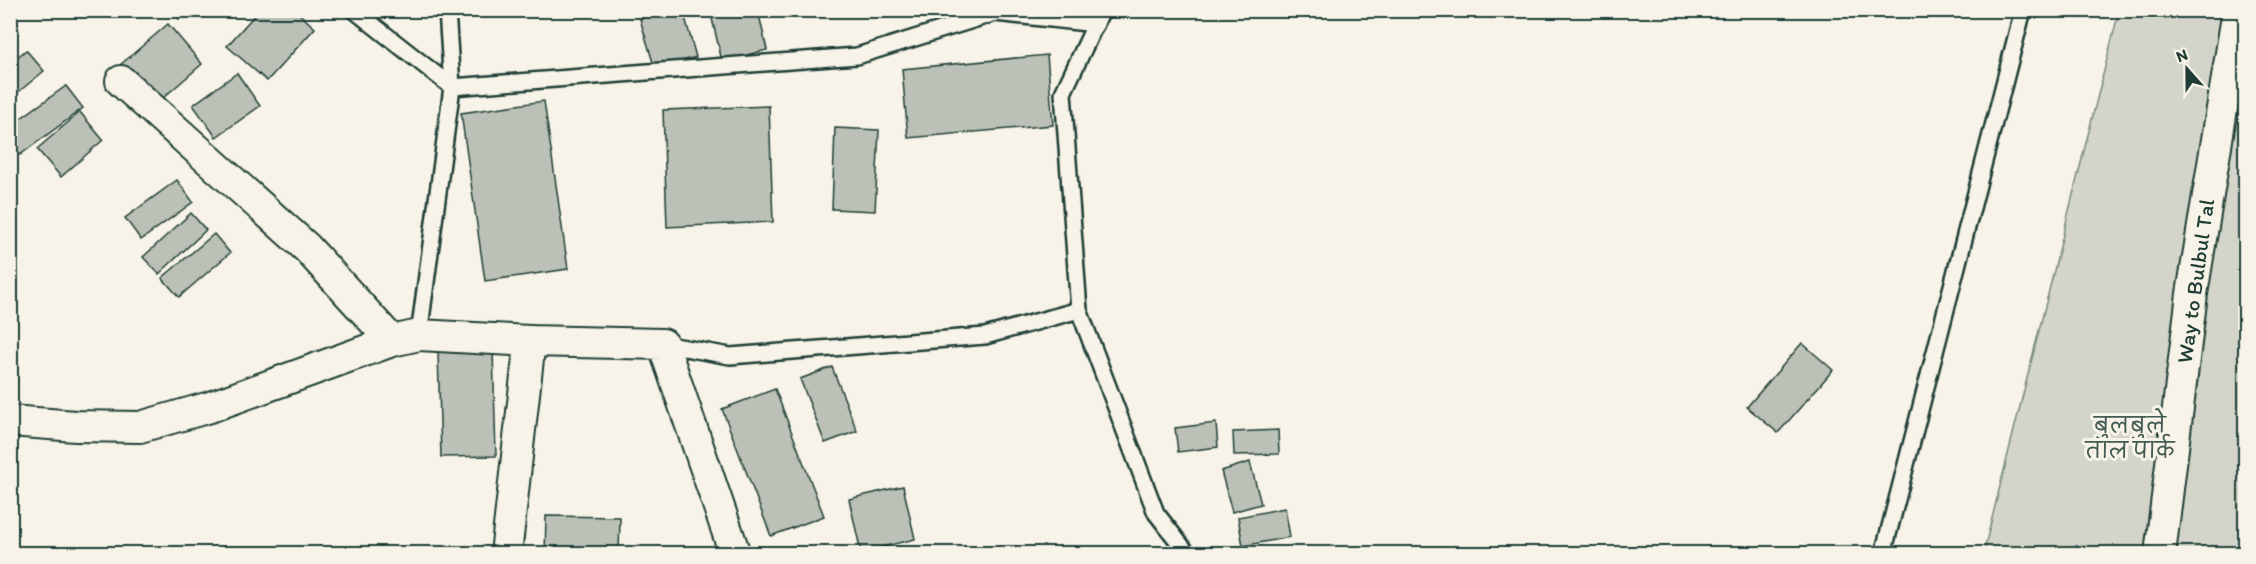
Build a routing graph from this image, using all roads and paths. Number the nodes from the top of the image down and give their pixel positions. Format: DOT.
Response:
graph roads {
  1 [pos="354,10"];
  2 [pos="447,10"];
  3 [pos="2022,10"];
  4 [pos="2238,10"];
  5 [pos="1099,17"];
  6 [pos="121,81"];
  7 [pos="452,87"];
  8 [pos="1079,310"];
  9 [pos="406,338"];
  10 [pos="530,341"];
  11 [pos="663,344"];
  12 [pos="10,421"];
  13 [pos="506,554"];
  14 [pos="735,554"];
  15 [pos="1188,554"];
  16 [pos="1882,554"];
  17 [pos="2160,554"];
  1 -- 7 [label="lane"];
  2 -- 7 [label="lane"];
  3 -- 16 [label="lane"];
  4 -- 17 [label="street, Way to Bulbul Tal"];
  5 -- 7 [label="lane"];
  5 -- 8 [label="lane"];
  6 -- 9 [label="street"];
  7 -- 9 [label="lane"];
  8 -- 11 [label="lane"];
  8 -- 15 [label="lane"];
  9 -- 10 [label="street"];
  9 -- 12 [label="street"];
  10 -- 11 [label="street"];
  10 -- 13 [label="street"];
  11 -- 14 [label="street"];
}
